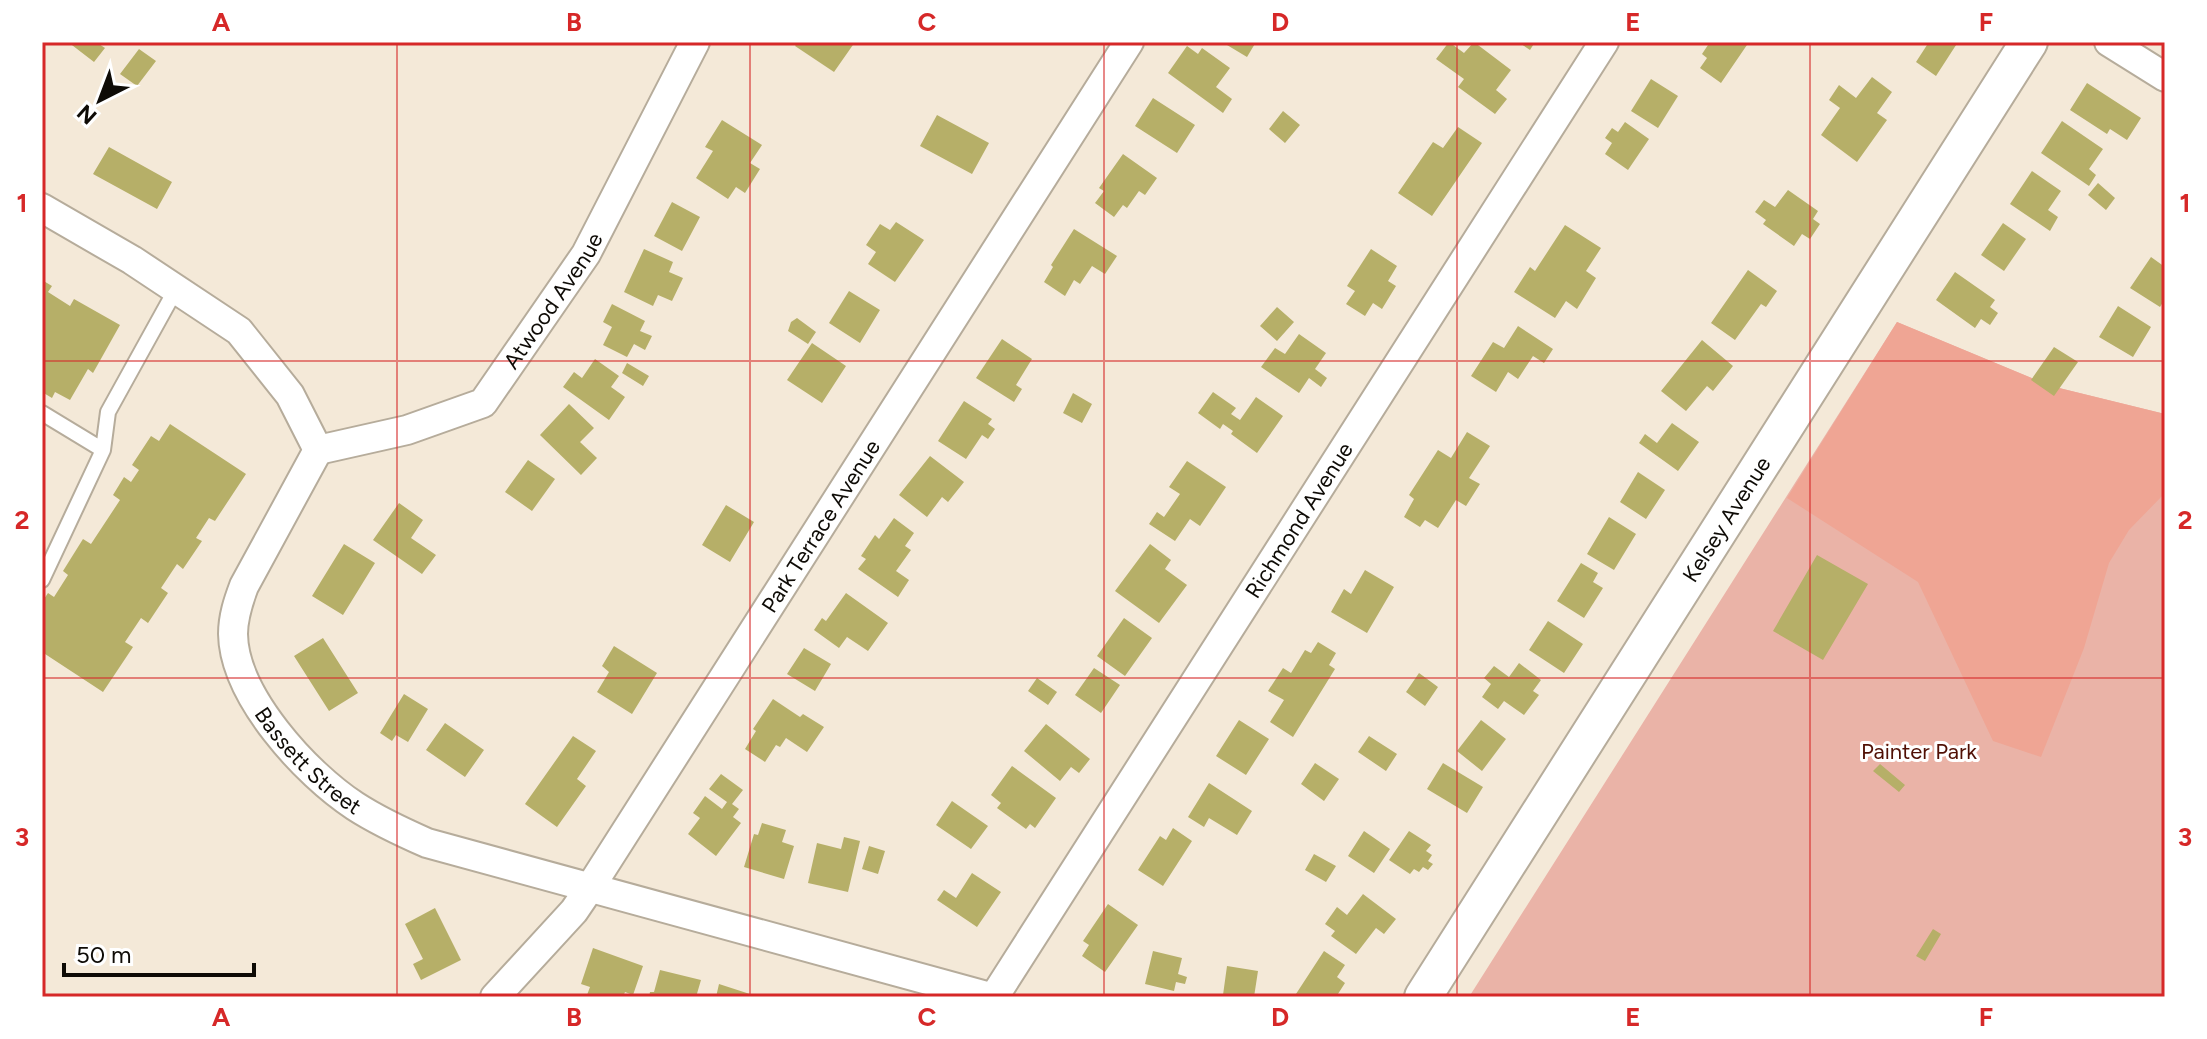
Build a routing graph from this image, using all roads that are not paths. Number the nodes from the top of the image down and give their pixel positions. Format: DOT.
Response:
graph roads {
  1 [pos="695,42"];
  2 [pos="1129,42"];
  3 [pos="1604,42"];
  4 [pos="2029,42"];
  5 [pos="2109,42"];
  6 [pos="2165,77"];
  7 [pos="42,208"];
  8 [pos="176,289"];
  9 [pos="42,413"];
  10 [pos="103,450"];
  11 [pos="318,450"];
  12 [pos="42,580"];
  13 [pos="591,886"];
  14 [pos="495,997"];
  15 [pos="992,997"];
  16 [pos="1423,997"];
  1 -- 11 [label="street, Atwood Avenue"];
  2 -- 13 [label="street, Park Terrace Avenue"];
  3 -- 15 [label="street, Richmond Avenue"];
  4 -- 16 [label="street, Kelsey Avenue"];
  5 -- 6 [label="street"];
  7 -- 8 [label="street"];
  8 -- 10 [label="lane"];
  8 -- 11 [label="street"];
  9 -- 10 [label="lane"];
  10 -- 12 [label="lane"];
  11 -- 13 [label="street, Bassett Street"];
  13 -- 14 [label="street, Park Terrace Avenue"];
  13 -- 15 [label="street, Bassett Street"];
}
